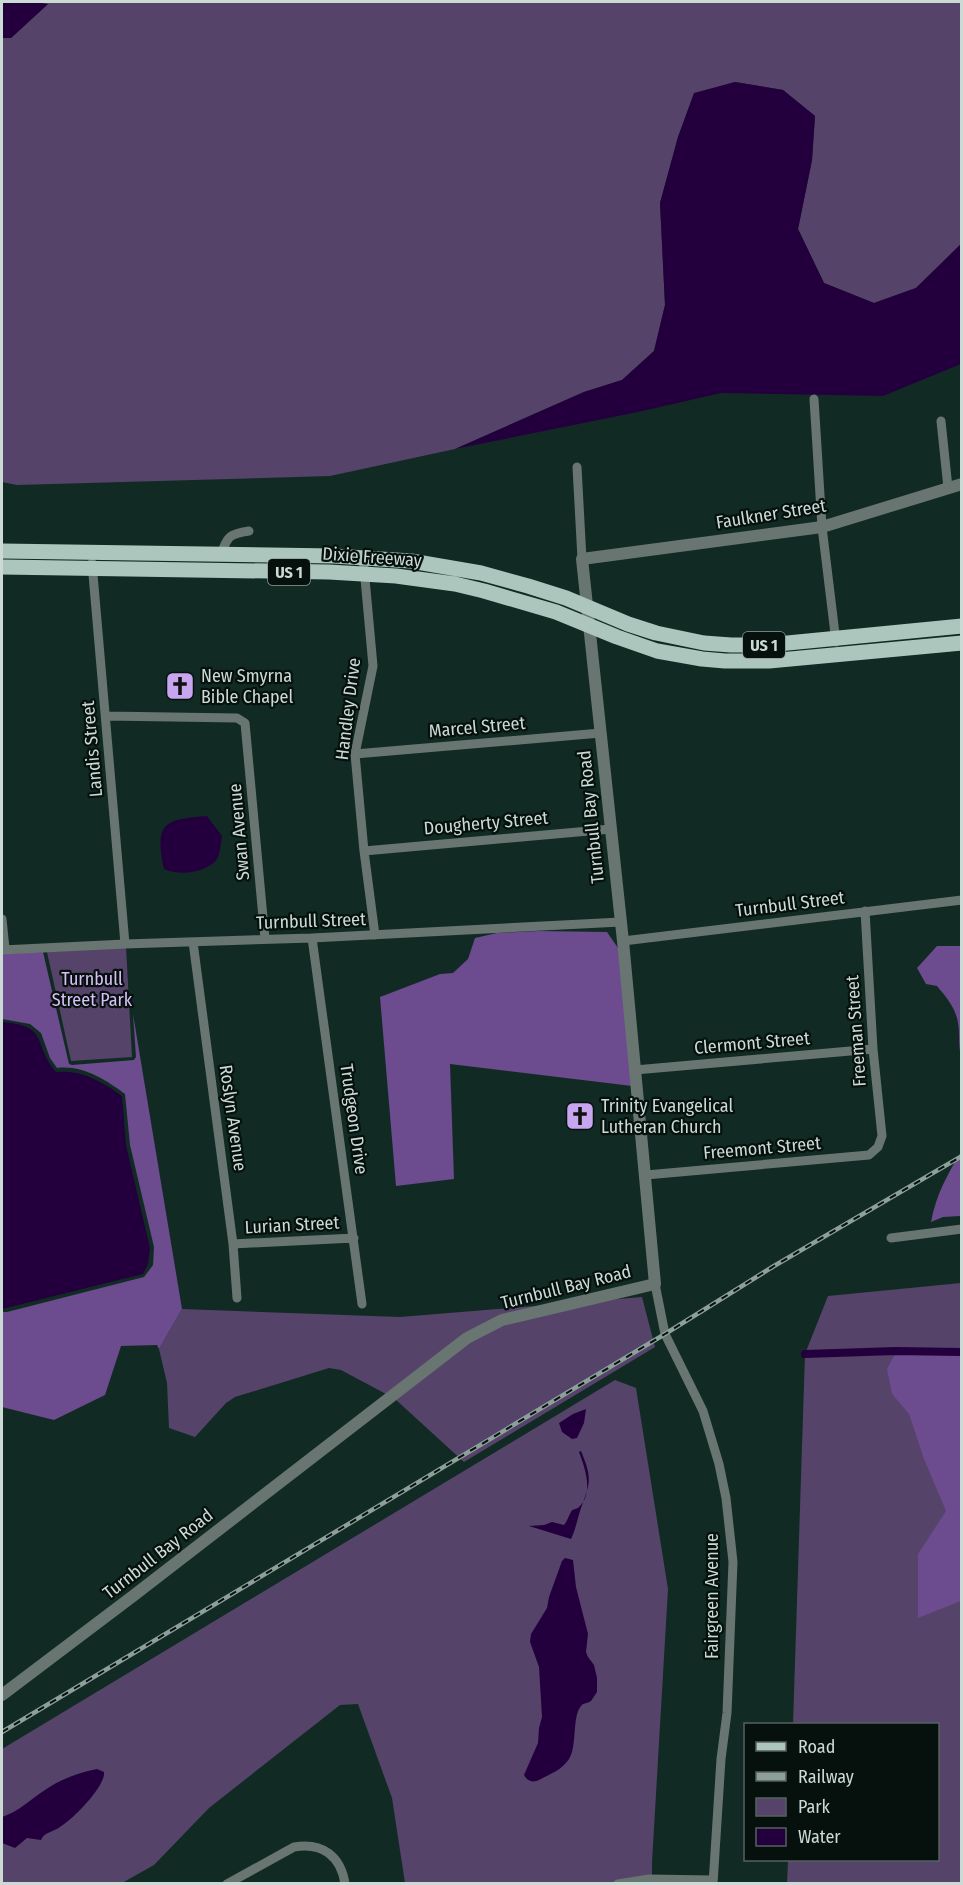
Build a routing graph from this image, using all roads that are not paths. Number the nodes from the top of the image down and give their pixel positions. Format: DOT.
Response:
graph roads {
  1 [pos="814,399"];
  2 [pos="941,421"];
  3 [pos="577,467"];
  4 [pos="962,484"];
  5 [pos="948,488"];
  6 [pos="822,527"];
  7 [pos="249,531"];
  8 [pos="2,551"];
  9 [pos="91,552"];
  10 [pos="221,554"];
  11 [pos="363,557"];
  12 [pos="582,558"];
  13 [pos="2,567"];
  14 [pos="93,569"];
  15 [pos="364,573"];
  16 [pos="587,606"];
  17 [pos="589,625"];
  18 [pos="962,626"];
  19 [pos="836,638"];
  20 [pos="962,643"];
  21 [pos="837,655"];
  22 [pos="106,716"];
  23 [pos="601,733"];
  24 [pos="355,754"];
  25 [pos="611,829"];
  26 [pos="364,850"];
  27 [pos="962,900"];
  28 [pos="865,911"];
  29 [pos="2,919"];
  30 [pos="621,922"];
  31 [pos="375,935"];
  32 [pos="265,939"];
  33 [pos="312,939"];
  34 [pos="623,941"];
  35 [pos="193,942"];
  36 [pos="125,944"];
  37 [pos="3,950"];
  38 [pos="873,1049"];
  39 [pos="635,1070"];
  40 [pos="878,1147"];
  41 [pos="646,1175"];
  42 [pos="962,1229"];
  43 [pos="354,1238"];
  44 [pos="891,1238"];
  45 [pos="233,1244"];
  46 [pos="655,1284"];
  47 [pos="237,1298"];
  48 [pos="362,1304"];
  49 [pos="2,1695"];
  50 [pos="712,1882"];
  51 [pos="226,1884"];
  52 [pos="345,1884"];
  53 [pos="618,1884"];
  1 -- 6 [label="street"];
  2 -- 5 [label="street"];
  3 -- 12 [label="street"];
  4 -- 5 [label="street, Faulkner Street"];
  5 -- 6 [label="street, Faulkner Street"];
  6 -- 12 [label="street, Faulkner Street"];
  6 -- 19 [label="street"];
  7 -- 10 [label="street"];
  8 -- 9 [label="main road, Dixie Freeway / US 1"];
  9 -- 10 [label="main road, Dixie Freeway / US 1"];
  9 -- 14 [label="street, Landis Street"];
  10 -- 11 [label="main road, Dixie Freeway / US 1"];
  11 -- 15 [label="street, Handley Drive"];
  11 -- 16 [label="main road, Dixie Freeway / US 1"];
  12 -- 16 [label="street, Turnbull Bay Road"];
  13 -- 14 [label="main road, Dixie Freeway / US 1"];
  14 -- 15 [label="main road, Dixie Freeway / US 1"];
  14 -- 22 [label="street, Landis Street"];
  15 -- 17 [label="main road, Dixie Freeway / US 1"];
  15 -- 24 [label="street, Handley Drive"];
  16 -- 17 [label="street, Turnbull Bay Road"];
  16 -- 19 [label="main road, US 1"];
  17 -- 21 [label="main road, US 1"];
  17 -- 23 [label="street, Turnbull Bay Road"];
  18 -- 19 [label="main road, US 1"];
  19 -- 21 [label="street"];
  20 -- 21 [label="main road, US 1"];
  22 -- 32 [label="street, Swan Avenue"];
  22 -- 36 [label="street, Landis Street"];
  23 -- 24 [label="street, Marcel Street"];
  23 -- 25 [label="street, Turnbull Bay Road"];
  24 -- 26 [label="street, Handley Drive"];
  25 -- 26 [label="street, Dougherty Street"];
  25 -- 30 [label="street, Turnbull Bay Road"];
  26 -- 31 [label="street, Handley Drive"];
  27 -- 28 [label="street, Turnbull Street"];
  28 -- 34 [label="street, Turnbull Street"];
  28 -- 38 [label="street, Freeman Street"];
  29 -- 37 [label="street"];
  30 -- 31 [label="street, Turnbull Street"];
  30 -- 34 [label="street, Turnbull Bay Road"];
  31 -- 33 [label="street, Turnbull Street"];
  32 -- 33 [label="street, Turnbull Street"];
  32 -- 35 [label="street, Turnbull Street"];
  33 -- 43 [label="street, Trudgeon Drive"];
  34 -- 39 [label="street, Turnbull Bay Road"];
  35 -- 36 [label="street, Turnbull Street"];
  35 -- 45 [label="street, Roslyn Avenue"];
  36 -- 37 [label="street, Turnbull Street"];
  38 -- 39 [label="street, Clermont Street"];
  38 -- 40 [label="street, Freeman Street"];
  39 -- 41 [label="street, Turnbull Bay Road"];
  40 -- 41 [label="street, Freemont Street"];
  41 -- 46 [label="street, Turnbull Bay Road"];
  42 -- 44 [label="street"];
  43 -- 45 [label="street, Lurian Street"];
  43 -- 48 [label="street, Trudgeon Drive"];
  45 -- 47 [label="street, Roslyn Avenue"];
  46 -- 49 [label="street, Turnbull Bay Road"];
  46 -- 50 [label="street, Fairgreen Avenue"];
  50 -- 53 [label="street"];
  51 -- 52 [label="street"];
}
